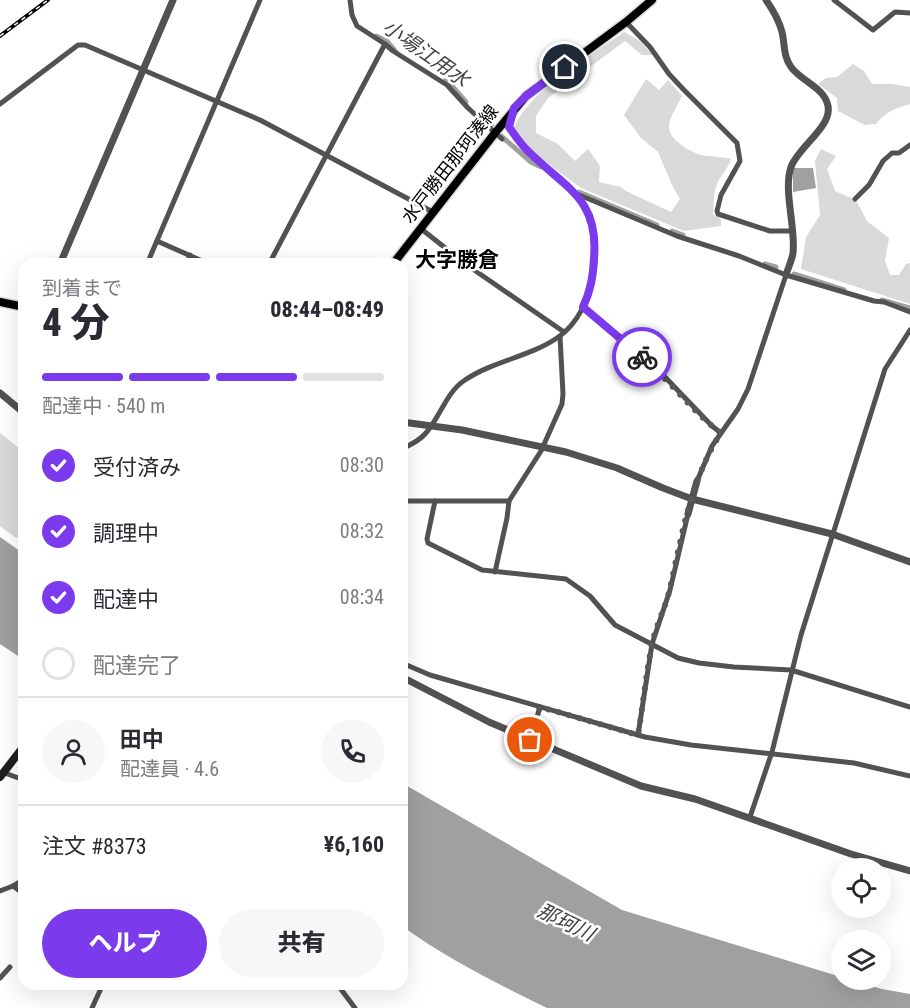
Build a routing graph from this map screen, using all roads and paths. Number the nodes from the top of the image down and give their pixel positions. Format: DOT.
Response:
graph roads {
  1 [pos="173,0"];
  2 [pos="260,0"];
  3 [pos="350,0"];
  4 [pos="652,0"];
  5 [pos="766,0"];
  6 [pos="834,0"];
  7 [pos="910,13"];
  8 [pos="626,22"];
  9 [pos="385,44"];
  10 [pos="142,70"];
  11 [pos="217,101"];
  12 [pos="0,104"];
  13 [pos="514,108"];
  14 [pos="495,133"];
  15 [pos="502,139"];
  16 [pos="910,145"];
  17 [pos="326,154"];
  18 [pos="577,194"];
  19 [pos="855,198"];
  20 [pos="433,212"];
  21 [pos="420,228"];
  22 [pos="792,231"];
  23 [pos="157,241"];
  24 [pos="190,255"];
  25 [pos="63,258"];
  26 [pos="150,258"];
  27 [pos="189,258"];
  28 [pos="196,258"];
  29 [pos="272,258"];
  30 [pos="398,258"];
  31 [pos="786,275"];
  32 [pos="0,302"];
  33 [pos="18,306"];
  34 [pos="583,307"];
  35 [pos="910,312"];
  36 [pos="910,330"];
  37 [pos="562,334"];
  38 [pos="0,393"];
  39 [pos="18,407"];
  40 [pos="408,423"];
  41 [pos="431,426"];
  42 [pos="721,433"];
  43 [pos="408,446"];
  44 [pos="543,446"];
  45 [pos="697,481"];
  46 [pos="692,499"];
  47 [pos="408,501"];
  48 [pos="435,501"];
  49 [pos="509,501"];
  50 [pos="687,514"];
  51 [pos="832,534"];
  52 [pos="910,562"];
  53 [pos="495,572"];
  54 [pos="652,644"];
  55 [pos="408,666"];
  56 [pos="791,670"];
  57 [pos="408,680"];
  58 [pos="540,707"];
  59 [pos="910,707"];
  60 [pos="638,735"];
  61 [pos="530,740"];
  62 [pos="771,752"];
  63 [pos="18,753"];
  64 [pos="1,774"];
  65 [pos="910,776"];
  66 [pos="18,778"];
  67 [pos="750,817"];
  68 [pos="910,871"];
  69 [pos="18,883"];
  70 [pos="13,886"];
  71 [pos="18,890"];
  72 [pos="0,891"];
  73 [pos="10,967"];
  74 [pos="0,978"];
  75 [pos="100,990"];
  76 [pos="342,990"];
  77 [pos="92,1008"];
  78 [pos="355,1008"];
  1 -- 10 [label="street"];
  2 -- 11 [label="street"];
  3 -- 9 [label="street"];
  4 -- 8 [label="main road, 水戸勝田那珂湊線"];
  5 -- 22 [label="street"];
  6 -- 7 [label="street"];
  8 -- 13 [label="main road, 水戸勝田那珂湊線"];
  8 -- 22 [label="street"];
  9 -- 14 [label="street"];
  9 -- 17 [label="street"];
  10 -- 11 [label="street"];
  10 -- 12 [label="street"];
  10 -- 25 [label="street"];
  11 -- 17 [label="street"];
  11 -- 23 [label="street"];
  13 -- 14 [label="main road, 水戸勝田那珂湊線"];
  13 -- 18 [label="street"];
  14 -- 15 [label="street"];
  14 -- 20 [label="main road, 水戸勝田那珂湊線"];
  16 -- 19 [label="street"];
  17 -- 20 [label="street"];
  17 -- 29 [label="street"];
  18 -- 31 [label="street"];
  18 -- 34 [label="street"];
  20 -- 21 [label="main road, 水戸勝田那珂湊線"];
  21 -- 30 [label="main road, 水戸勝田那珂湊線"];
  21 -- 37 [label="street"];
  22 -- 31 [label="street"];
  23 -- 24 [label="street"];
  23 -- 26 [label="street"];
  24 -- 27 [label="street"];
  24 -- 28 [label="street"];
  31 -- 35 [label="street"];
  31 -- 42 [label="street"];
  32 -- 33 [label="main road"];
  34 -- 37 [label="street"];
  34 -- 42 [label="street"];
  36 -- 51 [label="street"];
  37 -- 41 [label="street"];
  37 -- 44 [label="street"];
  38 -- 39 [label="street"];
  40 -- 41 [label="street"];
  41 -- 43 [label="street"];
  41 -- 44 [label="street"];
  42 -- 45 [label="street"];
  44 -- 46 [label="street"];
  44 -- 49 [label="street"];
  45 -- 46 [label="street"];
  46 -- 50 [label="street"];
  46 -- 51 [label="street"];
  47 -- 48 [label="street"];
  48 -- 49 [label="street"];
  48 -- 53 [label="street"];
  49 -- 53 [label="street"];
  50 -- 54 [label="street"];
  51 -- 52 [label="street"];
  51 -- 56 [label="street"];
  53 -- 54 [label="street"];
  54 -- 56 [label="street"];
  54 -- 60 [label="street"];
  55 -- 58 [label="street"];
  56 -- 59 [label="street"];
  56 -- 62 [label="street"];
  57 -- 61 [label="street"];
  58 -- 60 [label="street"];
  58 -- 61 [label="street"];
  60 -- 62 [label="street"];
  61 -- 67 [label="street"];
  62 -- 65 [label="street"];
  62 -- 67 [label="street"];
  63 -- 64 [label="main road"];
  64 -- 66 [label="street"];
  67 -- 68 [label="street"];
  69 -- 70 [label="street"];
  70 -- 71 [label="street"];
  70 -- 72 [label="street"];
  73 -- 74 [label="street"];
  75 -- 77 [label="street"];
  76 -- 78 [label="street"];
}
